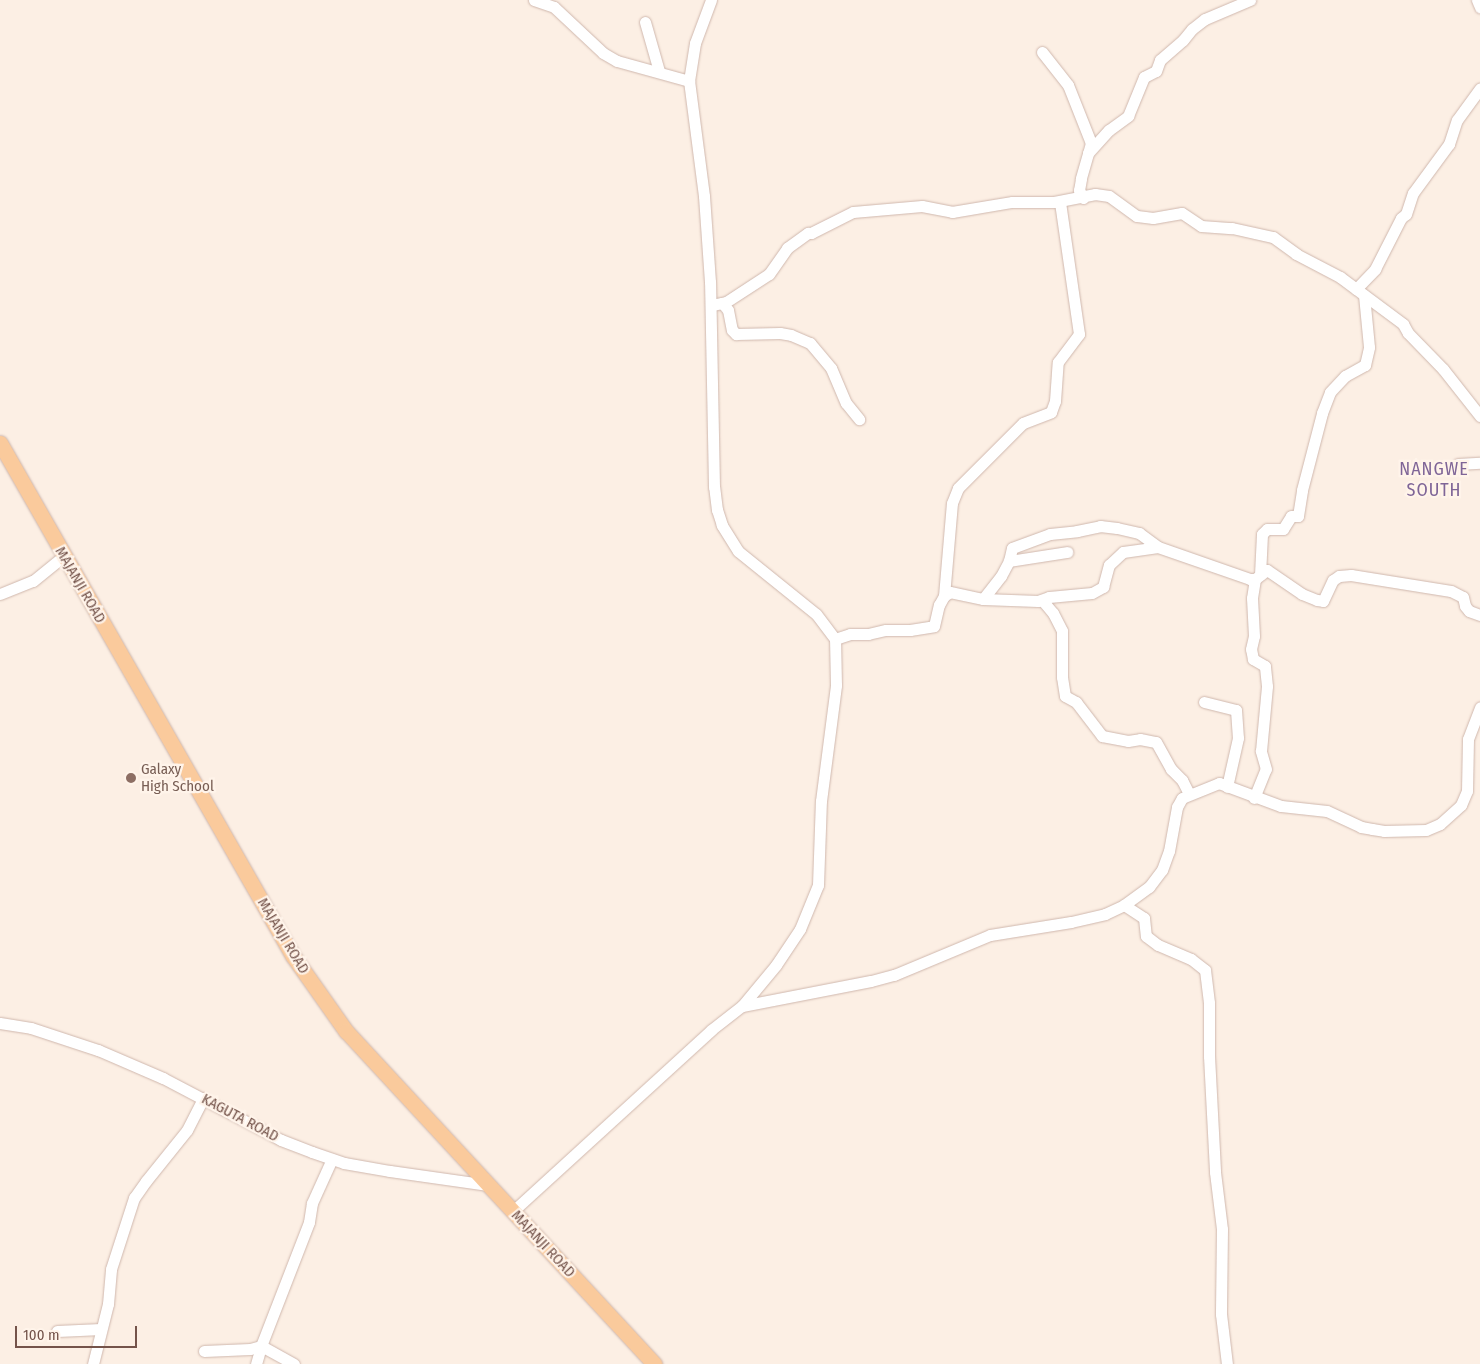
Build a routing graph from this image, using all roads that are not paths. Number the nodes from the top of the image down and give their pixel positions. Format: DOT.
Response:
graph roads {
  1 [pos="534,0"];
  2 [pos="711,0"];
  3 [pos="1250,0"];
  4 [pos="1477,0"];
  5 [pos="1480,7"];
  6 [pos="645,22"];
  7 [pos="1042,52"];
  8 [pos="658,71"];
  9 [pos="689,81"];
  10 [pos="1480,88"];
  11 [pos="1088,153"];
  12 [pos="1083,198"];
  13 [pos="1060,202"];
  14 [pos="1360,292"];
  15 [pos="717,304"];
  16 [pos="1480,416"];
  17 [pos="859,419"];
  18 [pos="0,443"];
  19 [pos="1480,463"];
  20 [pos="1458,464"];
  21 [pos="1158,547"];
  22 [pos="1067,552"];
  23 [pos="63,557"];
  24 [pos="1009,561"];
  25 [pos="1257,577"];
  26 [pos="0,594"];
  27 [pos="944,596"];
  28 [pos="983,599"];
  29 [pos="1042,600"];
  30 [pos="1480,615"];
  31 [pos="835,639"];
  32 [pos="1204,702"];
  33 [pos="1480,707"];
  34 [pos="1227,787"];
  35 [pos="1189,794"];
  36 [pos="1254,798"];
  37 [pos="1124,905"];
  38 [pos="742,1006"];
  39 [pos="0,1023"];
  40 [pos="203,1098"];
  41 [pos="332,1159"];
  42 [pos="488,1185"];
  43 [pos="513,1211"];
  44 [pos="102,1329"];
  45 [pos="57,1331"];
  46 [pos="261,1346"];
  47 [pos="204,1351"];
  48 [pos="93,1364"];
  49 [pos="256,1364"];
  50 [pos="294,1364"];
  51 [pos="654,1364"];
  52 [pos="1227,1364"];
  1 -- 8 [label="street"];
  2 -- 9 [label="street"];
  3 -- 11 [label="street"];
  4 -- 5 [label="street"];
  6 -- 8 [label="street"];
  7 -- 11 [label="street"];
  8 -- 9 [label="street"];
  9 -- 15 [label="street"];
  10 -- 14 [label="street"];
  11 -- 12 [label="street"];
  12 -- 13 [label="street"];
  12 -- 14 [label="street"];
  13 -- 15 [label="street"];
  13 -- 27 [label="street"];
  14 -- 16 [label="street"];
  14 -- 25 [label="street"];
  15 -- 17 [label="street"];
  15 -- 31 [label="street"];
  18 -- 23 [label="main road, MAJANJI ROAD"];
  19 -- 20 [label="street"];
  21 -- 24 [label="street"];
  21 -- 25 [label="street"];
  21 -- 29 [label="street"];
  22 -- 24 [label="street"];
  23 -- 26 [label="street"];
  23 -- 42 [label="main road, MAJANJI ROAD"];
  24 -- 28 [label="street"];
  25 -- 30 [label="street"];
  25 -- 36 [label="street"];
  27 -- 28 [label="street"];
  27 -- 31 [label="street"];
  28 -- 29 [label="street"];
  29 -- 35 [label="street"];
  31 -- 38 [label="street"];
  32 -- 34 [label="street"];
  33 -- 36 [label="street"];
  34 -- 35 [label="street"];
  34 -- 36 [label="street"];
  35 -- 37 [label="street"];
  37 -- 38 [label="street"];
  37 -- 52 [label="street"];
  38 -- 43 [label="street"];
  39 -- 40 [label="street, KAGUTA ROAD"];
  40 -- 41 [label="street, KAGUTA ROAD"];
  40 -- 44 [label="street"];
  41 -- 42 [label="street, KAGUTA ROAD"];
  41 -- 46 [label="street"];
  42 -- 43 [label="main road, MAJANJI ROAD"];
  43 -- 51 [label="main road, MAJANJI ROAD"];
  44 -- 45 [label="street"];
  44 -- 48 [label="street"];
  46 -- 47 [label="street"];
  46 -- 49 [label="street"];
  46 -- 50 [label="street"];
}
